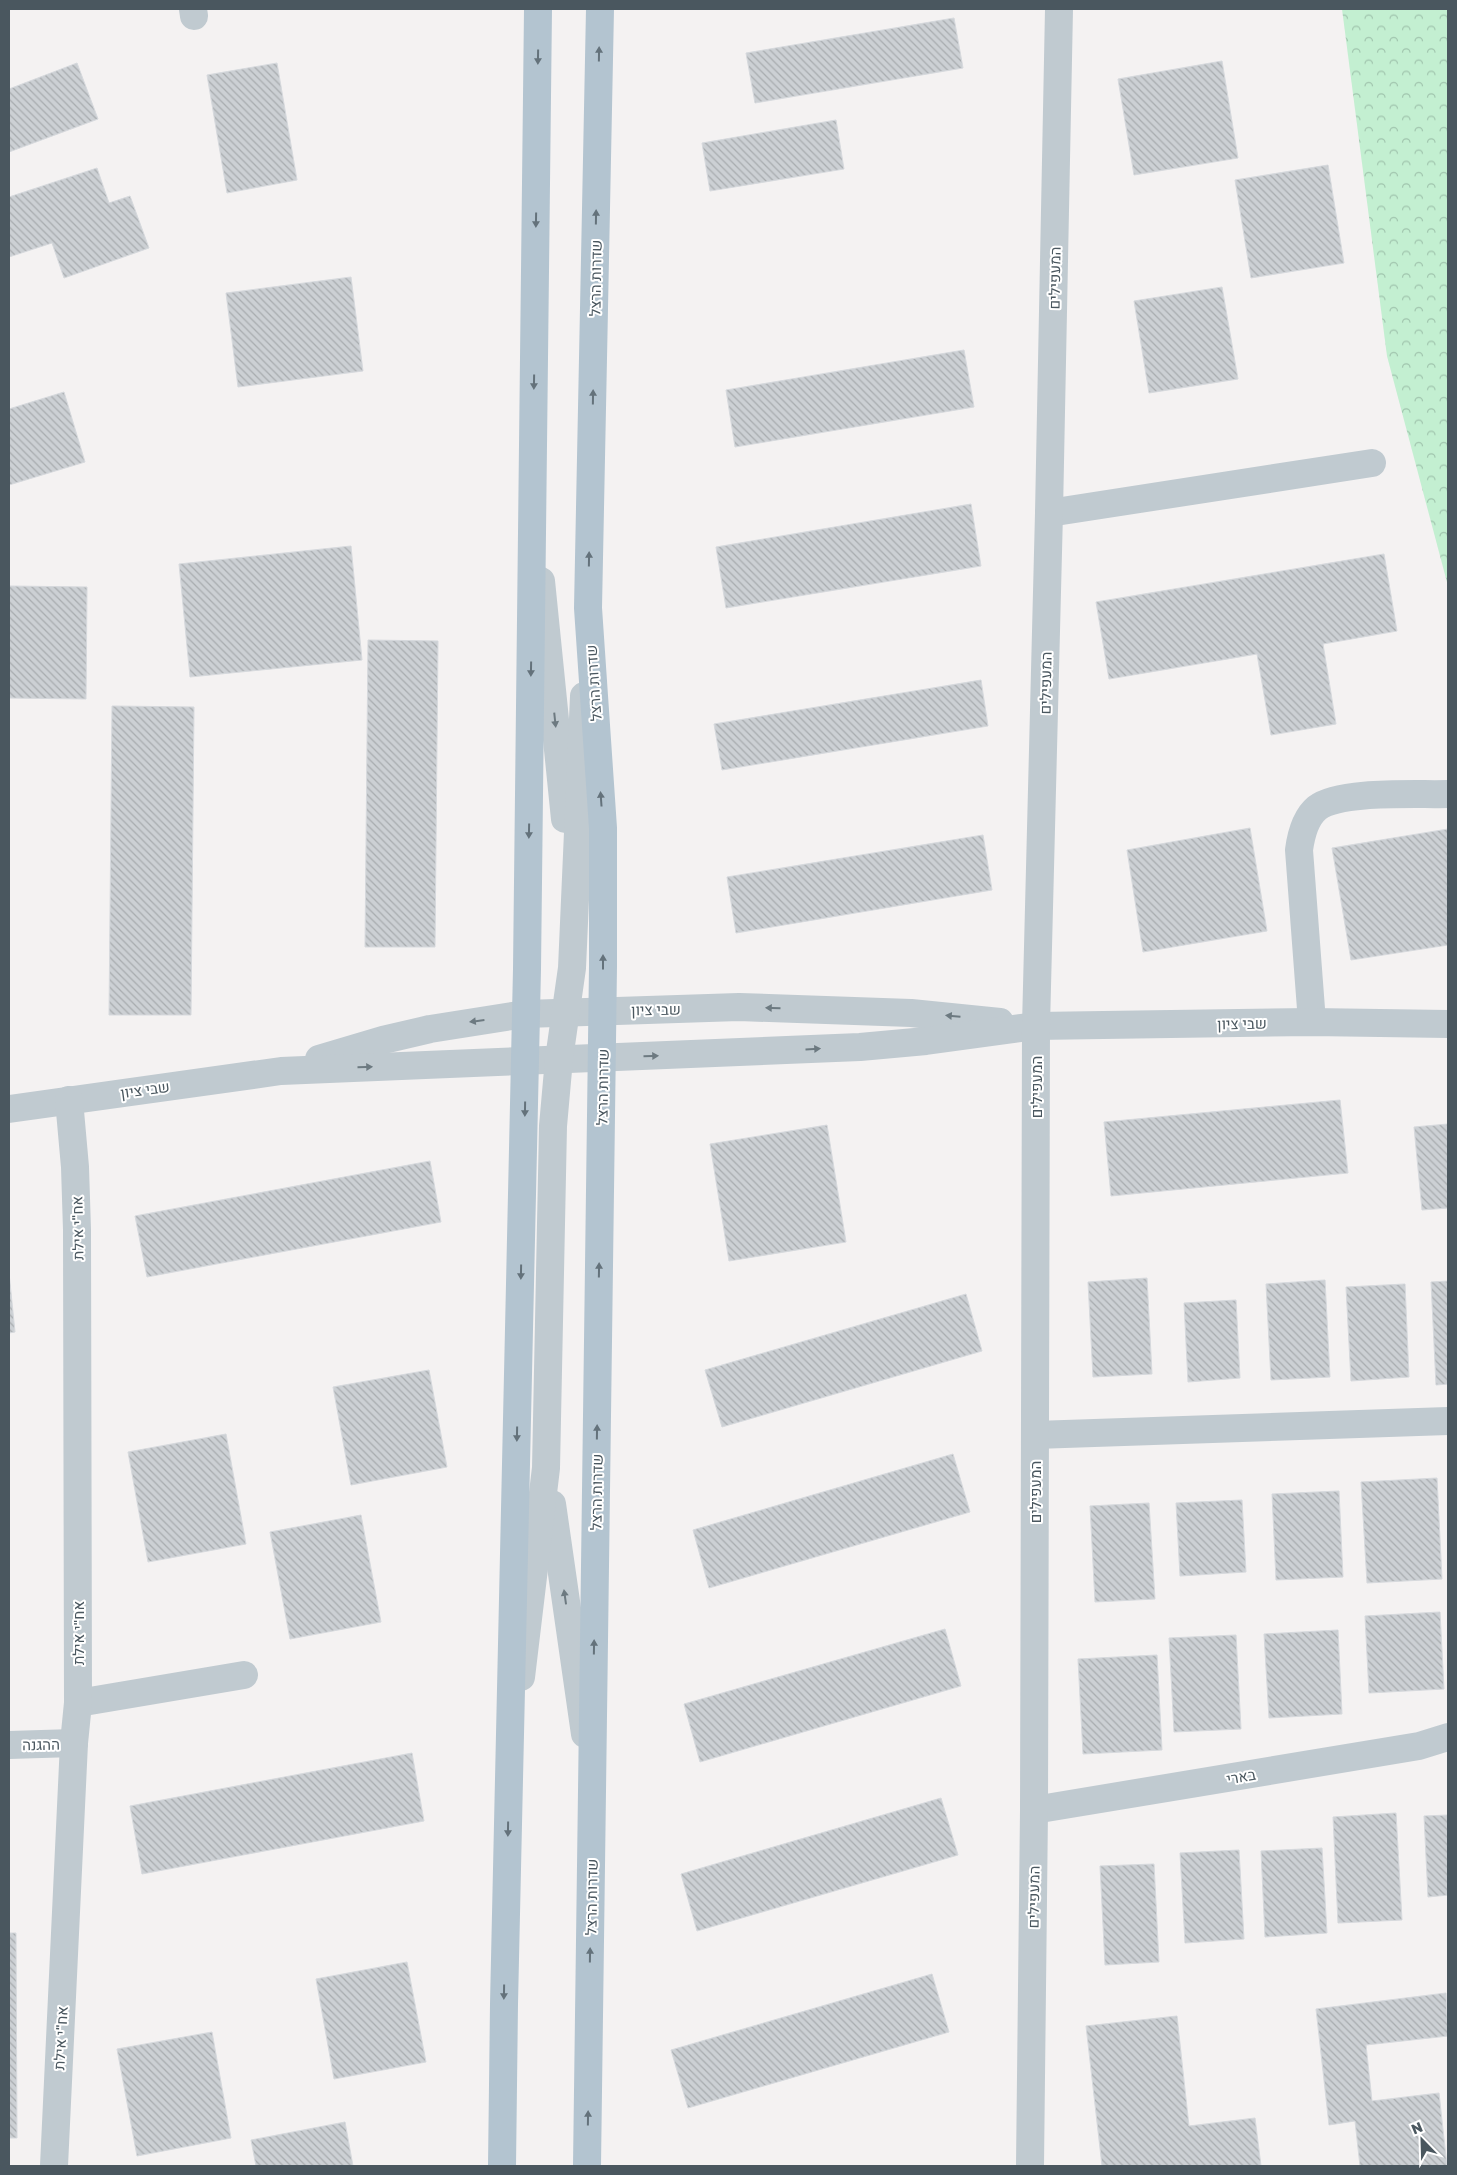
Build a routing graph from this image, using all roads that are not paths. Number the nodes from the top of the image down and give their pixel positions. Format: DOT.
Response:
graph roads {
  1 [pos="538,9"];
  2 [pos="600,9"];
  3 [pos="1059,9"];
  4 [pos="1372,462"];
  5 [pos="533,497"];
  6 [pos="1049,513"];
  7 [pos="588,608"];
  8 [pos="1448,794"];
  9 [pos="574,916"];
  10 [pos="603,1011"];
  11 [pos="566,1013"];
  12 [pos="525,1014"];
  13 [pos="1312,1022"];
  14 [pos="1448,1024"];
  15 [pos="1036,1026"];
  16 [pos="559,1059"];
  17 [pos="602,1059"];
  18 [pos="525,1060"];
  19 [pos="282,1070"];
  20 [pos="69,1100"];
  21 [pos="9,1108"];
  22 [pos="1448,1421"];
  23 [pos="1035,1435"];
  24 [pos="546,1468"];
  25 [pos="244,1675"];
  26 [pos="78,1703"];
  27 [pos="1448,1738"];
  28 [pos="74,1743"];
  29 [pos="9,1745"];
  30 [pos="509,1781"];
  31 [pos="592,1784"];
  32 [pos="1034,1810"];
  33 [pos="54,2166"];
  34 [pos="502,2166"];
  35 [pos="587,2166"];
  36 [pos="1030,2166"];
  1 -- 5 [label="main road, one-way"];
  7 -- 2 [label="main road, שדרות הרצל, one-way"];
  3 -- 6 [label="street, המעפילים"];
  4 -- 6 [label="street"];
  5 -- 9 [label="street, one-way"];
  5 -- 12 [label="main road, one-way"];
  6 -- 15 [label="street, המעפילים"];
  7 -- 9 [label="street"];
  10 -- 7 [label="main road, שדרות הרצל, one-way"];
  8 -- 13 [label="street"];
  9 -- 11 [label="street"];
  10 -- 11 [label="street, שבי ציון"];
  15 -- 10 [label="street, שבי ציון, one-way"];
  10 -- 17 [label="main road, שדרות הרצל"];
  11 -- 12 [label="street, שבי ציון"];
  11 -- 16 [label="street"];
  12 -- 18 [label="main road"];
  12 -- 19 [label="street, שבי ציון, one-way"];
  13 -- 14 [label="street, שבי ציון"];
  13 -- 15 [label="street, שבי ציון"];
  17 -- 15 [label="street, שבי ציון, one-way"];
  15 -- 23 [label="street, המעפילים"];
  16 -- 17 [label="street, שבי ציון"];
  16 -- 18 [label="street, שבי ציון"];
  16 -- 24 [label="street"];
  31 -- 17 [label="main road, שדרות הרצל, one-way"];
  19 -- 18 [label="street, שבי ציון, one-way"];
  18 -- 30 [label="main road, one-way"];
  19 -- 20 [label="street, שבי ציון"];
  20 -- 21 [label="street, שבי ציון"];
  20 -- 26 [label="street, אח\"י אילת"];
  22 -- 23 [label="street"];
  23 -- 32 [label="street, המעפילים"];
  24 -- 30 [label="street"];
  31 -- 24 [label="street, one-way"];
  25 -- 26 [label="street"];
  26 -- 28 [label="street, אח\"י אילת"];
  27 -- 32 [label="street, בארי"];
  28 -- 29 [label="street, ההגנה"];
  28 -- 33 [label="street, אח\"י אילת"];
  30 -- 34 [label="main road, one-way"];
  35 -- 31 [label="main road, שדרות הרצל, one-way"];
  32 -- 36 [label="street, המעפילים"];
}
